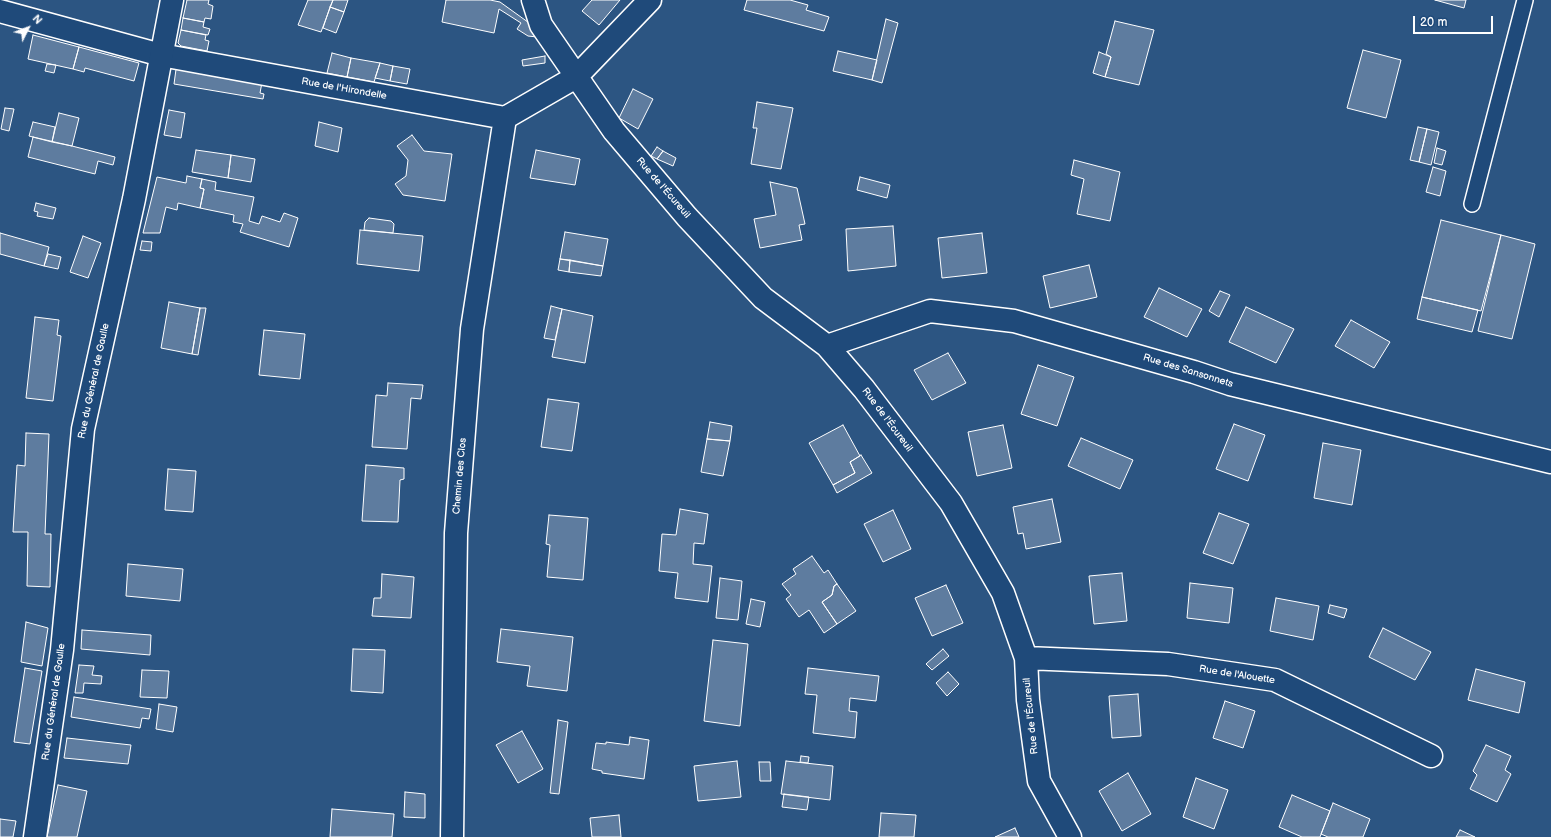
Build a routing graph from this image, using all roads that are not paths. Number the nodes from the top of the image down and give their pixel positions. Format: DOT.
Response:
graph roads {
  1 [pos="172,0"];
  2 [pos="533,0"];
  3 [pos="650,0"];
  4 [pos="1525,0"];
  5 [pos="0,11"];
  6 [pos="161,55"];
  7 [pos="576,77"];
  8 [pos="505,118"];
  9 [pos="1472,204"];
  10 [pos="827,346"];
  11 [pos="1551,462"];
  12 [pos="1026,658"];
  13 [pos="1431,756"];
  14 [pos="35,837"];
  15 [pos="452,837"];
  16 [pos="1070,837"];
  1 -- 6 [label="street, Rue du Général de Gaulle"];
  2 -- 7 [label="street, Rue de l'Écureuil"];
  3 -- 7 [label="street"];
  4 -- 9 [label="lane"];
  5 -- 6 [label="street, Rue de l'Hirondelle"];
  6 -- 8 [label="street, Rue de l'Hirondelle"];
  6 -- 14 [label="street, Rue du Général de Gaulle"];
  7 -- 8 [label="street"];
  7 -- 10 [label="street, Rue de l'Écureuil"];
  8 -- 15 [label="street, Chemin des Clos"];
  10 -- 11 [label="street, Rue des Sansonnets"];
  10 -- 12 [label="street, Rue de l'Écureuil"];
  12 -- 13 [label="street, Rue de l'Alouette"];
  12 -- 16 [label="street, Rue de l'Écureuil"];
}
